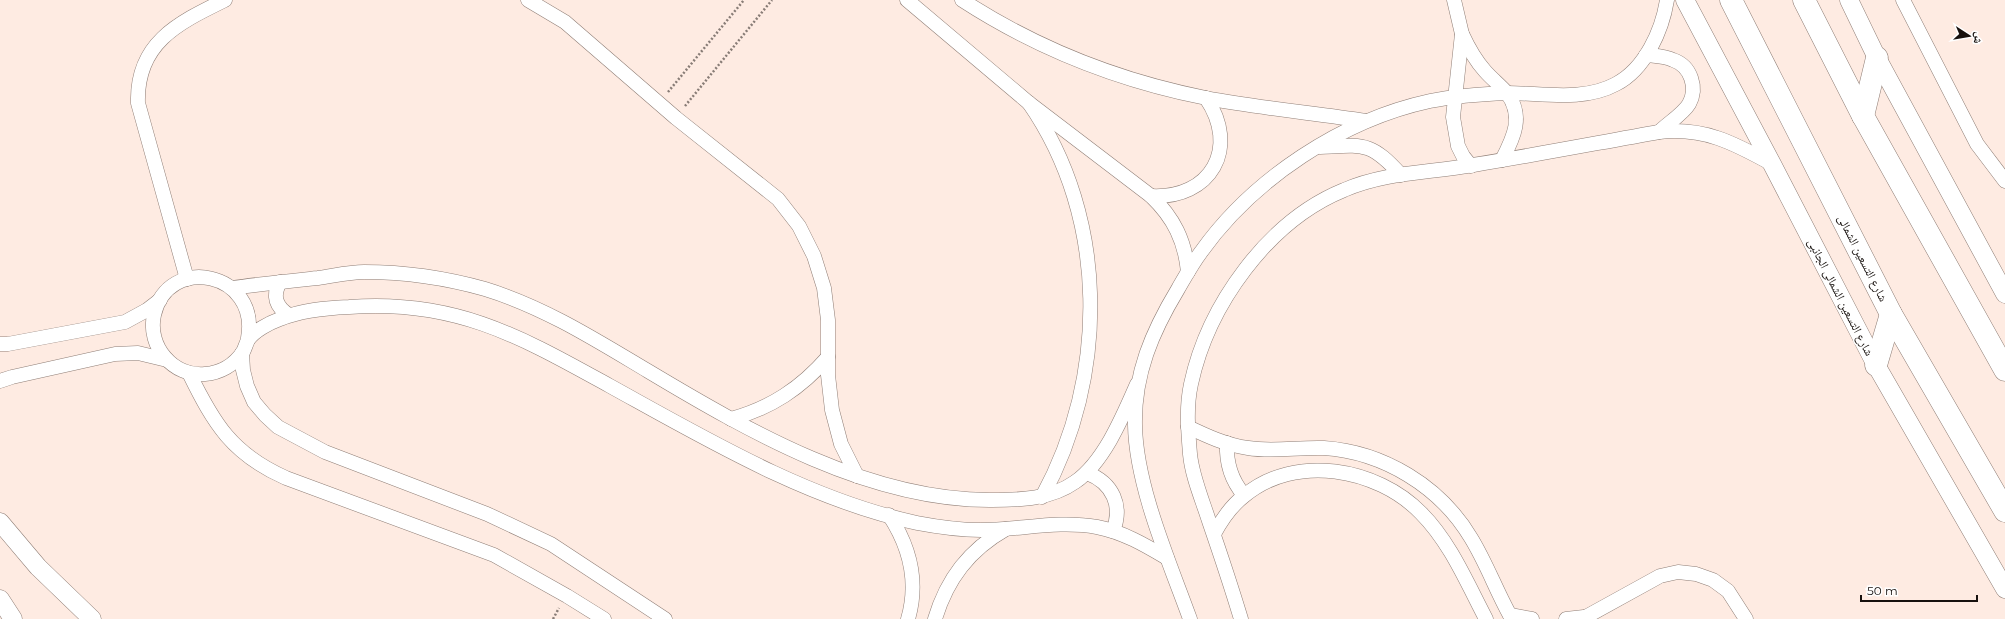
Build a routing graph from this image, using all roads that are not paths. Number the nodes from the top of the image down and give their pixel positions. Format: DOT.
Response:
graph roads {
  1 [pos="225,0"];
  2 [pos="528,0"];
  3 [pos="907,0"];
  4 [pos="962,0"];
  5 [pos="1454,0"];
  6 [pos="1667,0"];
  7 [pos="1685,0"];
  8 [pos="1731,0"];
  9 [pos="1804,0"];
  10 [pos="1849,0"];
  11 [pos="1903,0"];
  12 [pos="1462,34"];
  13 [pos="1646,55"];
  14 [pos="1878,58"];
  15 [pos="1507,94"];
  16 [pos="1455,96"];
  17 [pos="1206,98"];
  18 [pos="1029,103"];
  19 [pos="1862,116"];
  20 [pos="1366,121"];
  21 [pos="1660,132"];
  22 [pos="1316,148"];
  23 [pos="1502,160"];
  24 [pos="1772,164"];
  25 [pos="1471,166"];
  26 [pos="1401,175"];
  27 [pos="2005,181"];
  28 [pos="1151,196"];
  29 [pos="1188,272"];
  30 [pos="187,279"];
  31 [pos="280,282"];
  32 [pos="232,288"];
  33 [pos="2005,294"];
  34 [pos="160,300"];
  35 [pos="1892,314"];
  36 [pos="289,315"];
  37 [pos="248,338"];
  38 [pos="0,344"];
  39 [pos="242,353"];
  40 [pos="828,357"];
  41 [pos="167,360"];
  42 [pos="1876,365"];
  43 [pos="2005,370"];
  44 [pos="189,373"];
  45 [pos="0,381"];
  46 [pos="1137,384"];
  47 [pos="731,419"];
  48 [pos="1188,427"];
  49 [pos="1227,443"];
  50 [pos="1087,473"];
  51 [pos="857,476"];
  52 [pos="1244,495"];
  53 [pos="1042,497"];
  54 [pos="2005,511"];
  55 [pos="889,515"];
  56 [pos="0,522"];
  57 [pos="1008,528"];
  58 [pos="1112,531"];
  59 [pos="1214,534"];
  60 [pos="1168,558"];
  61 [pos="2005,589"];
  62 [pos="0,599"];
  63 [pos="1483,616"];
  64 [pos="1511,617"];
  65 [pos="1583,618"];
  66 [pos="13,619"];
  67 [pos="92,619"];
  68 [pos="604,619"];
  69 [pos="665,619"];
  70 [pos="908,619"];
  71 [pos="935,619"];
  72 [pos="1190,619"];
  73 [pos="1241,619"];
  74 [pos="1532,619"];
  75 [pos="1566,619"];
  76 [pos="1746,619"];
  1 -- 30 [label="street"];
  2 -- 40 [label="street"];
  3 -- 18 [label="street"];
  4 -- 17 [label="street"];
  5 -- 12 [label="street"];
  6 -- 13 [label="street"];
  7 -- 24 [label="street, شارع التسعين الشمالى الجانبى"];
  8 -- 35 [label="main road, شارع التسعين الشمالى"];
  9 -- 19 [label="main road"];
  10 -- 14 [label="street"];
  11 -- 27 [label="street"];
  12 -- 15 [label="street"];
  12 -- 16 [label="street"];
  13 -- 15 [label="street"];
  13 -- 21 [label="street"];
  14 -- 19 [label="main road"];
  14 -- 33 [label="street"];
  15 -- 16 [label="street"];
  15 -- 23 [label="street"];
  16 -- 20 [label="street"];
  16 -- 25 [label="street"];
  17 -- 20 [label="street"];
  17 -- 28 [label="street"];
  18 -- 28 [label="street"];
  18 -- 53 [label="street"];
  19 -- 43 [label="main road"];
  20 -- 22 [label="street"];
  21 -- 23 [label="street"];
  21 -- 24 [label="street"];
  22 -- 26 [label="street"];
  22 -- 29 [label="street"];
  23 -- 25 [label="street"];
  24 -- 42 [label="street, شارع التسعين الشمالى الجانبى"];
  25 -- 26 [label="street"];
  26 -- 48 [label="street"];
  28 -- 29 [label="street"];
  29 -- 46 [label="street"];
  30 -- 32 [label="street"];
  30 -- 34 [label="street"];
  31 -- 32 [label="street"];
  31 -- 36 [label="street"];
  31 -- 47 [label="street"];
  32 -- 37 [label="street"];
  34 -- 38 [label="street"];
  34 -- 41 [label="street"];
  35 -- 42 [label="main road"];
  35 -- 54 [label="main road, شارع التسعين الشمالى"];
  36 -- 37 [label="street"];
  36 -- 55 [label="street"];
  37 -- 39 [label="street"];
  39 -- 44 [label="street"];
  39 -- 69 [label="street"];
  40 -- 47 [label="street"];
  40 -- 51 [label="street"];
  41 -- 44 [label="street"];
  41 -- 45 [label="street"];
  42 -- 61 [label="street, شارع التسعين الشمالى الجانبى"];
  44 -- 68 [label="street"];
  46 -- 50 [label="street"];
  46 -- 60 [label="street"];
  47 -- 51 [label="street"];
  48 -- 49 [label="street"];
  48 -- 59 [label="street"];
  49 -- 52 [label="street"];
  49 -- 64 [label="street"];
  50 -- 53 [label="street"];
  50 -- 58 [label="street"];
  51 -- 53 [label="street"];
  52 -- 59 [label="street"];
  52 -- 63 [label="street"];
  55 -- 57 [label="street"];
  55 -- 70 [label="street"];
  56 -- 67 [label="street"];
  57 -- 58 [label="street"];
  57 -- 71 [label="street"];
  58 -- 60 [label="street"];
  59 -- 73 [label="street"];
  60 -- 72 [label="street"];
  62 -- 66 [label="street"];
  64 -- 74 [label="street"];
  65 -- 75 [label="street"];
  65 -- 76 [label="street"];
}
